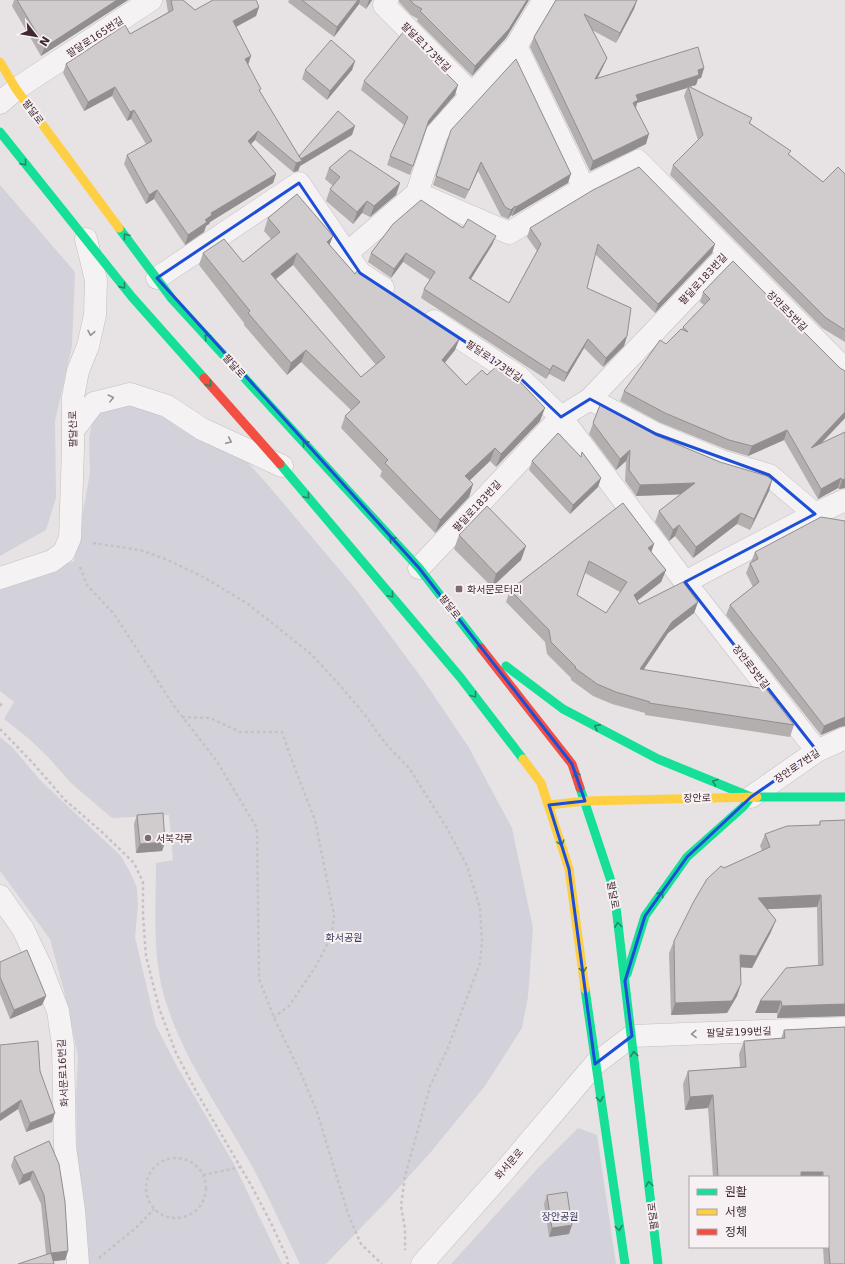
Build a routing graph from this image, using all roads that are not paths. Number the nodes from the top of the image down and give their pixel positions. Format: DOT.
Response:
graph roads {
  1 [pos="151,0"];
  2 [pos="387,0"];
  3 [pos="544,0"];
  4 [pos="516,46"];
  5 [pos="0,62"];
  6 [pos="16,89"];
  7 [pos="472,94"];
  8 [pos="0,103"];
  9 [pos="0,132"];
  10 [pos="584,188"];
  11 [pos="417,193"];
  12 [pos="86,239"];
  13 [pos="347,253"];
  14 [pos="729,253"];
  15 [pos="157,278"];
  16 [pos="398,298"];
  17 [pos="417,310"];
  18 [pos="845,369"];
  19 [pos="590,399"];
  20 [pos="561,416"];
  21 [pos="72,431"];
  22 [pos="282,466"];
  23 [pos="845,500"];
  24 [pos="815,514"];
  25 [pos="418,568"];
  26 [pos="0,578"];
  27 [pos="685,582"];
  28 [pos="482,648"];
  29 [pos="845,738"];
  30 [pos="817,751"];
  31 [pos="751,797"];
  32 [pos="845,797"];
  33 [pos="585,801"];
  34 [pos="549,805"];
  35 [pos="0,896"];
  36 [pos="625,980"];
  37 [pos="845,1028"];
  38 [pos="632,1036"];
  39 [pos="595,1064"];
  40 [pos="88,1262"];
  41 [pos="422,1264"];
  42 [pos="625,1264"];
  43 [pos="658,1264"];
  1 -- 6 [label="street, 팔달로165번길"];
  2 -- 7 [label="street, 팔달로173번길"];
  3 -- 4 [label="street"];
  4 -- 7 [label="street"];
  4 -- 10 [label="street"];
  5 -- 6 [label="main road, 팔달로"];
  6 -- 8 [label="street, 팔달로165번길"];
  15 -- 6 [label="main road, 팔달로, one-way"];
  7 -- 11 [label="street"];
  9 -- 12 [label="main road, one-way"];
  10 -- 11 [label="street"];
  10 -- 14 [label="street, 팔달로183번길"];
  11 -- 13 [label="street"];
  12 -- 21 [label="street, 팔달산로, one-way"];
  12 -- 22 [label="main road, one-way"];
  13 -- 15 [label="street"];
  13 -- 16 [label="street"];
  14 -- 18 [label="street, 장안로5번길"];
  14 -- 19 [label="street, 팔달로183번길"];
  25 -- 15 [label="main road, 팔달로, one-way"];
  17 -- 20 [label="street, 팔달로173번길"];
  19 -- 20 [label="street, 팔달로183번길"];
  19 -- 24 [label="street"];
  20 -- 25 [label="street, 팔달로183번길"];
  20 -- 27 [label="street, 장안로5번길"];
  21 -- 22 [label="street, one-way"];
  21 -- 26 [label="street, 팔달산로"];
  22 -- 34 [label="main road, one-way"];
  23 -- 24 [label="street"];
  24 -- 27 [label="street"];
  25 -- 28 [label="main road, 팔달로"];
  27 -- 30 [label="street, 장안로5번길"];
  31 -- 28 [label="main road, one-way"];
  33 -- 28 [label="main road, 팔달로, one-way"];
  29 -- 30 [label="street, 장안로7번길"];
  30 -- 31 [label="street, 장안로7번길"];
  31 -- 32 [label="main road, 장안로"];
  31 -- 33 [label="main road, 장안로"];
  36 -- 31 [label="main road, one-way"];
  33 -- 34 [label="main road, 장안로"];
  36 -- 33 [label="main road, 팔달로, one-way"];
  34 -- 39 [label="main road, one-way"];
  35 -- 40 [label="street, 화서문로16번길"];
  36 -- 38 [label="main road, 팔달로"];
  37 -- 38 [label="street, 팔달로199번길, one-way"];
  38 -- 39 [label="street, 화서문로"];
  43 -- 38 [label="main road, 팔달로, one-way"];
  39 -- 41 [label="street, 화서문로"];
  39 -- 42 [label="main road, one-way"];
}
